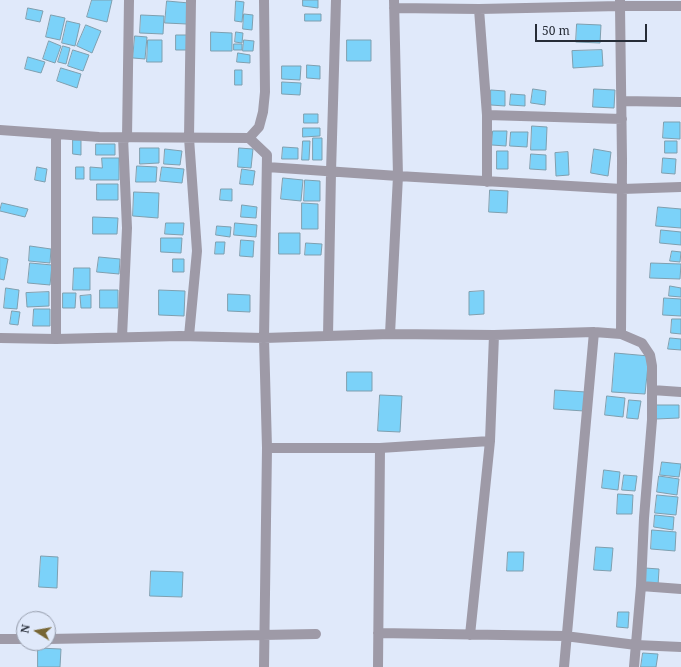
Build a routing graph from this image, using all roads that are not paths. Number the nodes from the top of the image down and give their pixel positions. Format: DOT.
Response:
graph roads {
  1 [pos="129,0"];
  2 [pos="191,0"];
  3 [pos="264,0"];
  4 [pos="336,0"];
  5 [pos="620,3"];
  6 [pos="394,4"];
  7 [pos="681,6"];
  8 [pos="479,9"];
  9 [pos="622,101"];
  10 [pos="681,102"];
  11 [pos="487,115"];
  12 [pos="622,119"];
  13 [pos="0,130"];
  14 [pos="56,134"];
  15 [pos="125,137"];
  16 [pos="189,138"];
  17 [pos="249,138"];
  18 [pos="267,167"];
  19 [pos="331,172"];
  20 [pos="398,176"];
  21 [pos="487,182"];
  22 [pos="681,187"];
  23 [pos="622,189"];
  24 [pos="594,332"];
  25 [pos="390,334"];
  26 [pos="621,334"];
  27 [pos="494,335"];
  28 [pos="189,336"];
  29 [pos="328,336"];
  30 [pos="0,338"];
  31 [pos="122,338"];
  32 [pos="264,338"];
  33 [pos="56,339"];
  34 [pos="652,390"];
  35 [pos="681,392"];
  36 [pos="490,441"];
  37 [pos="267,448"];
  38 [pos="380,448"];
  39 [pos="641,586"];
  40 [pos="681,589"];
  41 [pos="378,633"];
  42 [pos="316,634"];
  43 [pos="470,635"];
  44 [pos="265,636"];
  45 [pos="566,636"];
  46 [pos="56,638"];
  47 [pos="0,639"];
  48 [pos="16,639"];
  49 [pos="636,645"];
  50 [pos="681,647"];
  51 [pos="264,667"];
  52 [pos="378,667"];
  53 [pos="564,667"];
  54 [pos="634,667"];
  1 -- 15 [label="street"];
  2 -- 16 [label="street"];
  3 -- 17 [label="street"];
  4 -- 19 [label="street"];
  5 -- 7 [label="street"];
  5 -- 8 [label="street"];
  5 -- 9 [label="street"];
  6 -- 8 [label="street"];
  6 -- 20 [label="street"];
  8 -- 11 [label="street"];
  9 -- 10 [label="street"];
  9 -- 12 [label="street"];
  11 -- 12 [label="street"];
  11 -- 21 [label="street"];
  12 -- 23 [label="street"];
  13 -- 14 [label="street"];
  14 -- 15 [label="street"];
  14 -- 33 [label="street"];
  15 -- 16 [label="street"];
  15 -- 31 [label="street"];
  16 -- 17 [label="street"];
  16 -- 28 [label="street"];
  17 -- 18 [label="street"];
  18 -- 19 [label="street"];
  18 -- 32 [label="street"];
  19 -- 20 [label="street"];
  19 -- 29 [label="street"];
  20 -- 21 [label="street"];
  20 -- 25 [label="street"];
  21 -- 23 [label="street"];
  22 -- 23 [label="street"];
  23 -- 26 [label="street"];
  24 -- 26 [label="street"];
  24 -- 27 [label="street"];
  24 -- 45 [label="street"];
  25 -- 27 [label="street"];
  25 -- 29 [label="street"];
  26 -- 34 [label="street"];
  27 -- 36 [label="street"];
  28 -- 31 [label="street"];
  28 -- 32 [label="street"];
  29 -- 32 [label="street"];
  30 -- 33 [label="street"];
  31 -- 33 [label="street"];
  32 -- 37 [label="street"];
  34 -- 35 [label="street"];
  34 -- 39 [label="street"];
  36 -- 38 [label="street"];
  36 -- 43 [label="street"];
  37 -- 38 [label="street"];
  37 -- 44 [label="street"];
  38 -- 41 [label="street"];
  39 -- 40 [label="street"];
  39 -- 49 [label="street"];
  41 -- 43 [label="street"];
  41 -- 52 [label="street"];
  42 -- 44 [label="street"];
  43 -- 45 [label="street"];
  44 -- 46 [label="street"];
  44 -- 51 [label="street"];
  45 -- 49 [label="street"];
  45 -- 53 [label="street"];
  47 -- 48 [label="street"];
  49 -- 50 [label="street"];
  49 -- 54 [label="street"];
}
